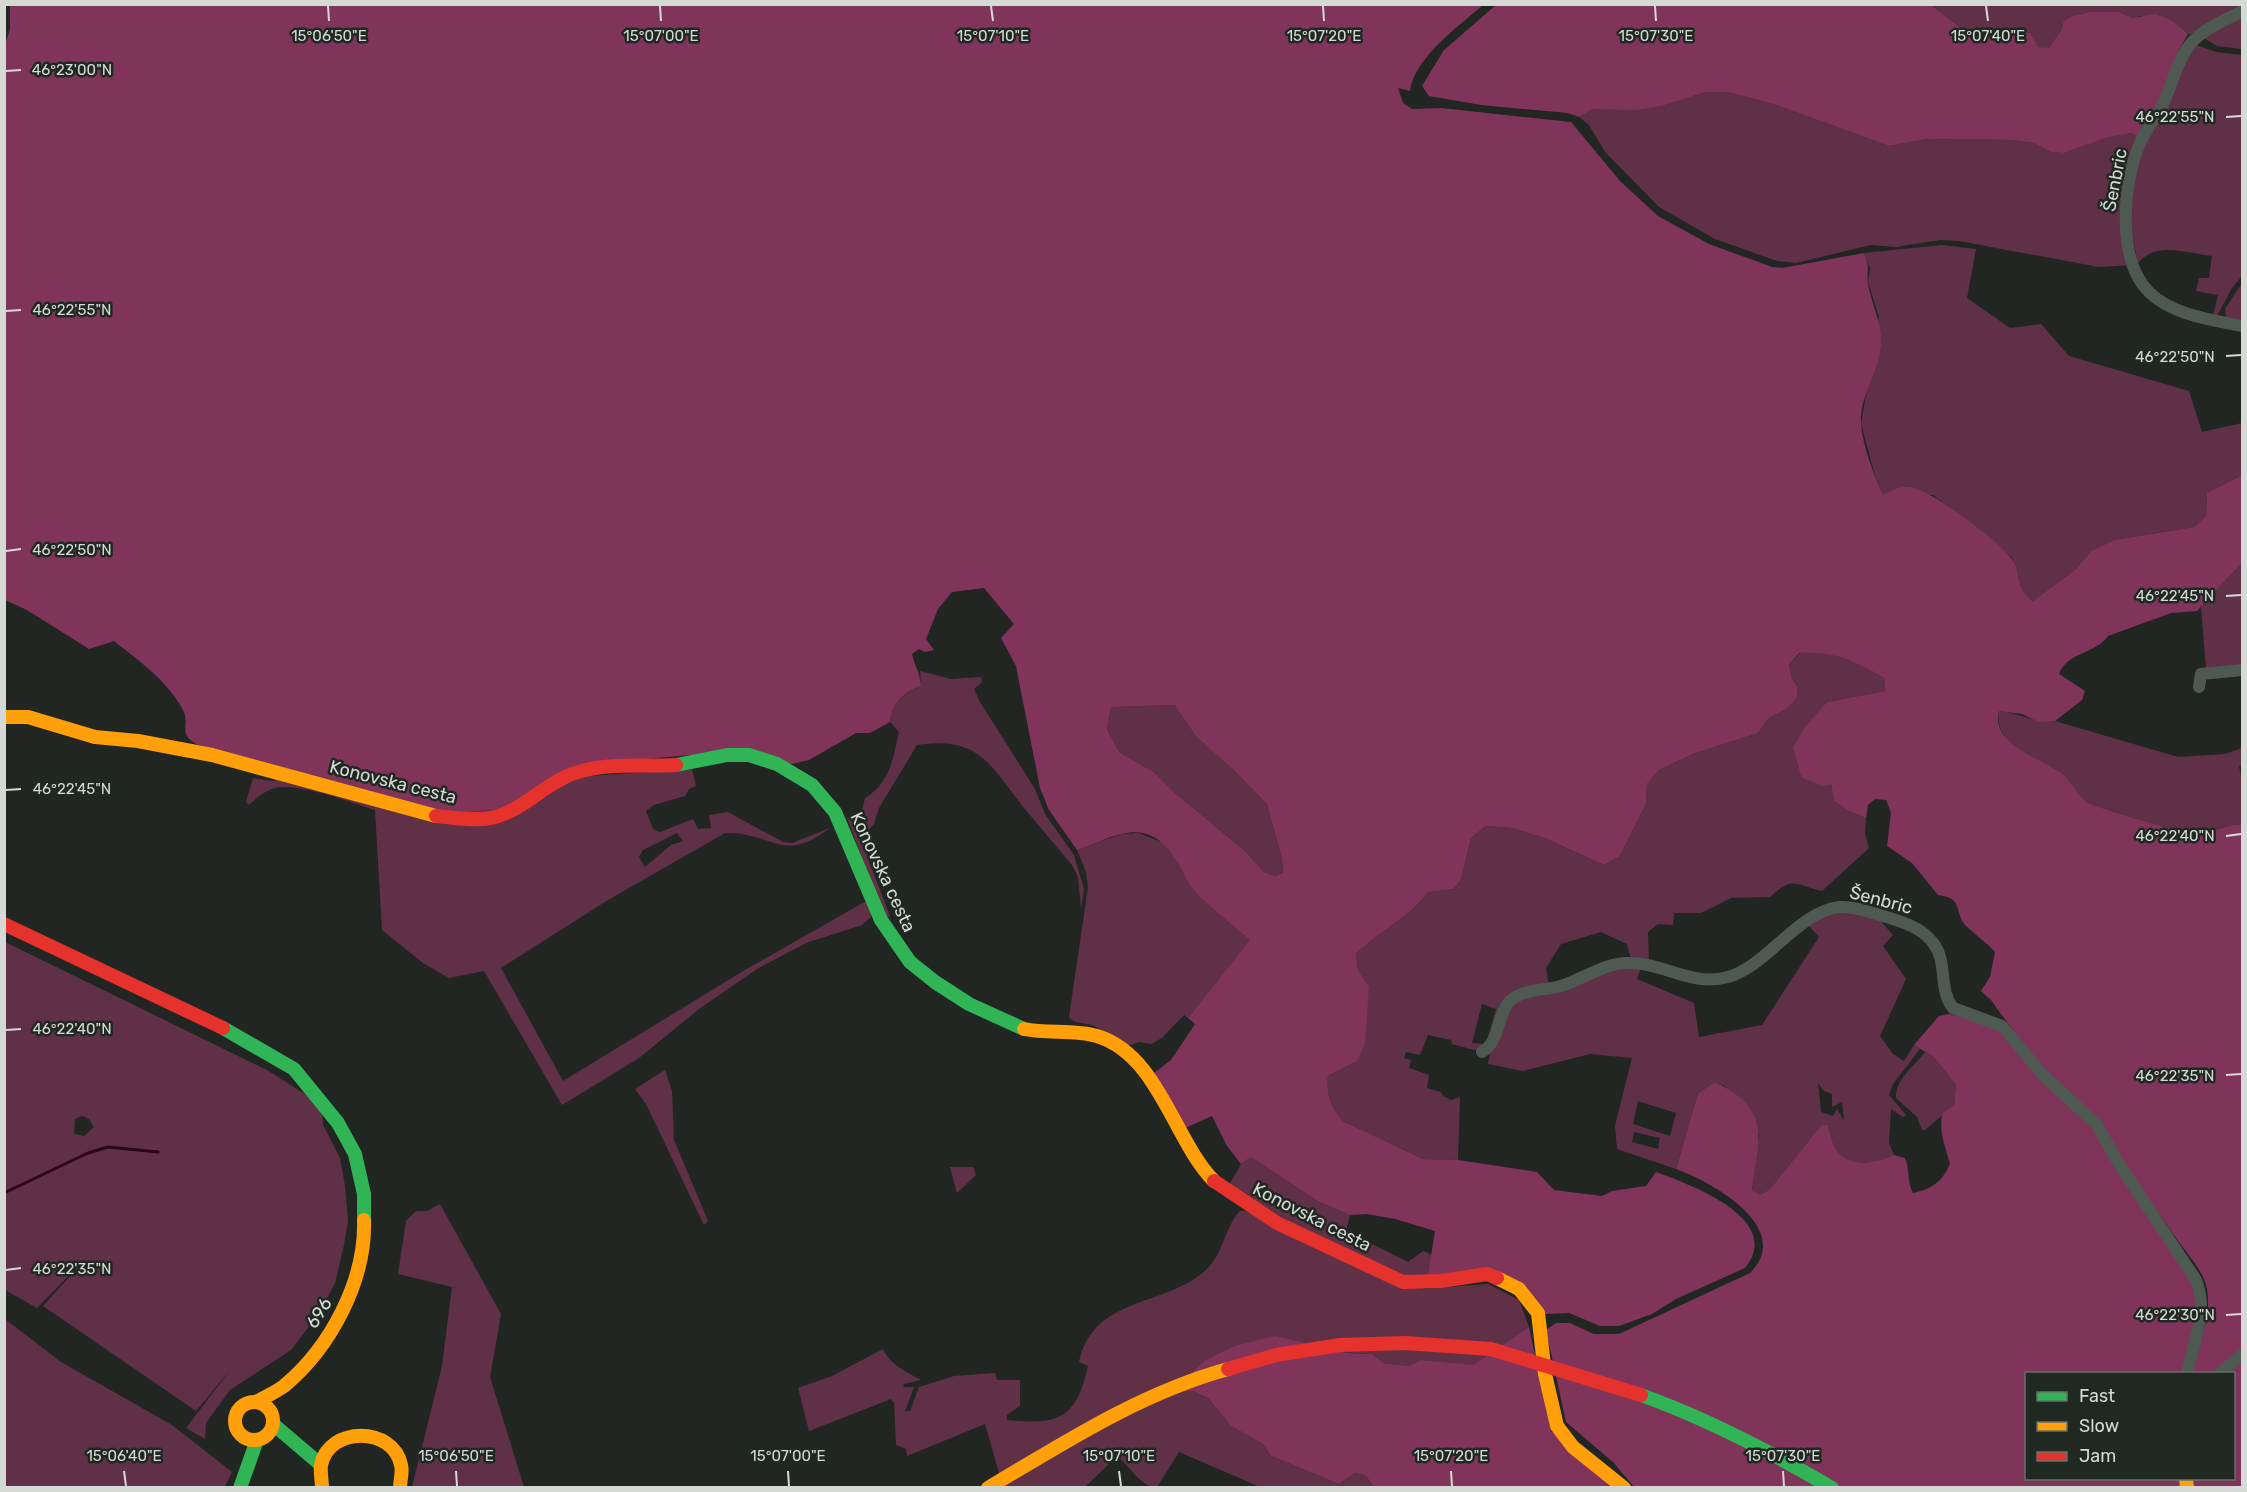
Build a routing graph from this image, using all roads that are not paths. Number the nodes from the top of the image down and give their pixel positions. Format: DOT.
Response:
graph roads {
  1 [pos="2242,11"];
  2 [pos="2242,326"];
  3 [pos="2242,670"];
  4 [pos="2199,687"];
  5 [pos="4,717"];
  6 [pos="4,924"];
  7 [pos="1482,1052"];
  8 [pos="2242,1355"];
  9 [pos="1544,1365"];
  10 [pos="2187,1372"];
  11 [pos="2221,1372"];
  12 [pos="283,1387"];
  13 [pos="256,1402"];
  14 [pos="268,1429"];
  15 [pos="239,1434"];
  16 [pos="335,1442"];
  17 [pos="308,1451"];
  18 [pos="321,1465"];
  19 [pos="241,1482"];
  20 [pos="404,1485"];
  21 [pos="322,1488"];
  22 [pos="988,1488"];
  23 [pos="1624,1488"];
  24 [pos="1832,1488"];
  1 -- 2 [label="street, Šenbric"];
  3 -- 4 [label="street"];
  5 -- 9 [label="main road, Konovska cesta"];
  6 -- 12 [label="main road, 696 / 696"];
  7 -- 10 [label="street, Šenbric"];
  8 -- 11 [label="street"];
  9 -- 22 [label="main road"];
  9 -- 23 [label="main road, Konovska cesta"];
  9 -- 24 [label="main road"];
  12 -- 13 [label="main road, 696 / 696"];
  12 -- 14 [label="main road, 696 / 696"];
  13 -- 14 [label="main road"];
  13 -- 15 [label="main road, 696 / 696"];
  14 -- 15 [label="main road"];
  14 -- 17 [label="main road"];
  14 -- 19 [label="main road, 696 / 696"];
  15 -- 19 [label="main road, 696 / 696"];
  16 -- 17 [label="main road"];
  16 -- 18 [label="main road"];
  16 -- 20 [label="main road"];
  17 -- 18 [label="main road"];
  18 -- 21 [label="main road"];
}
